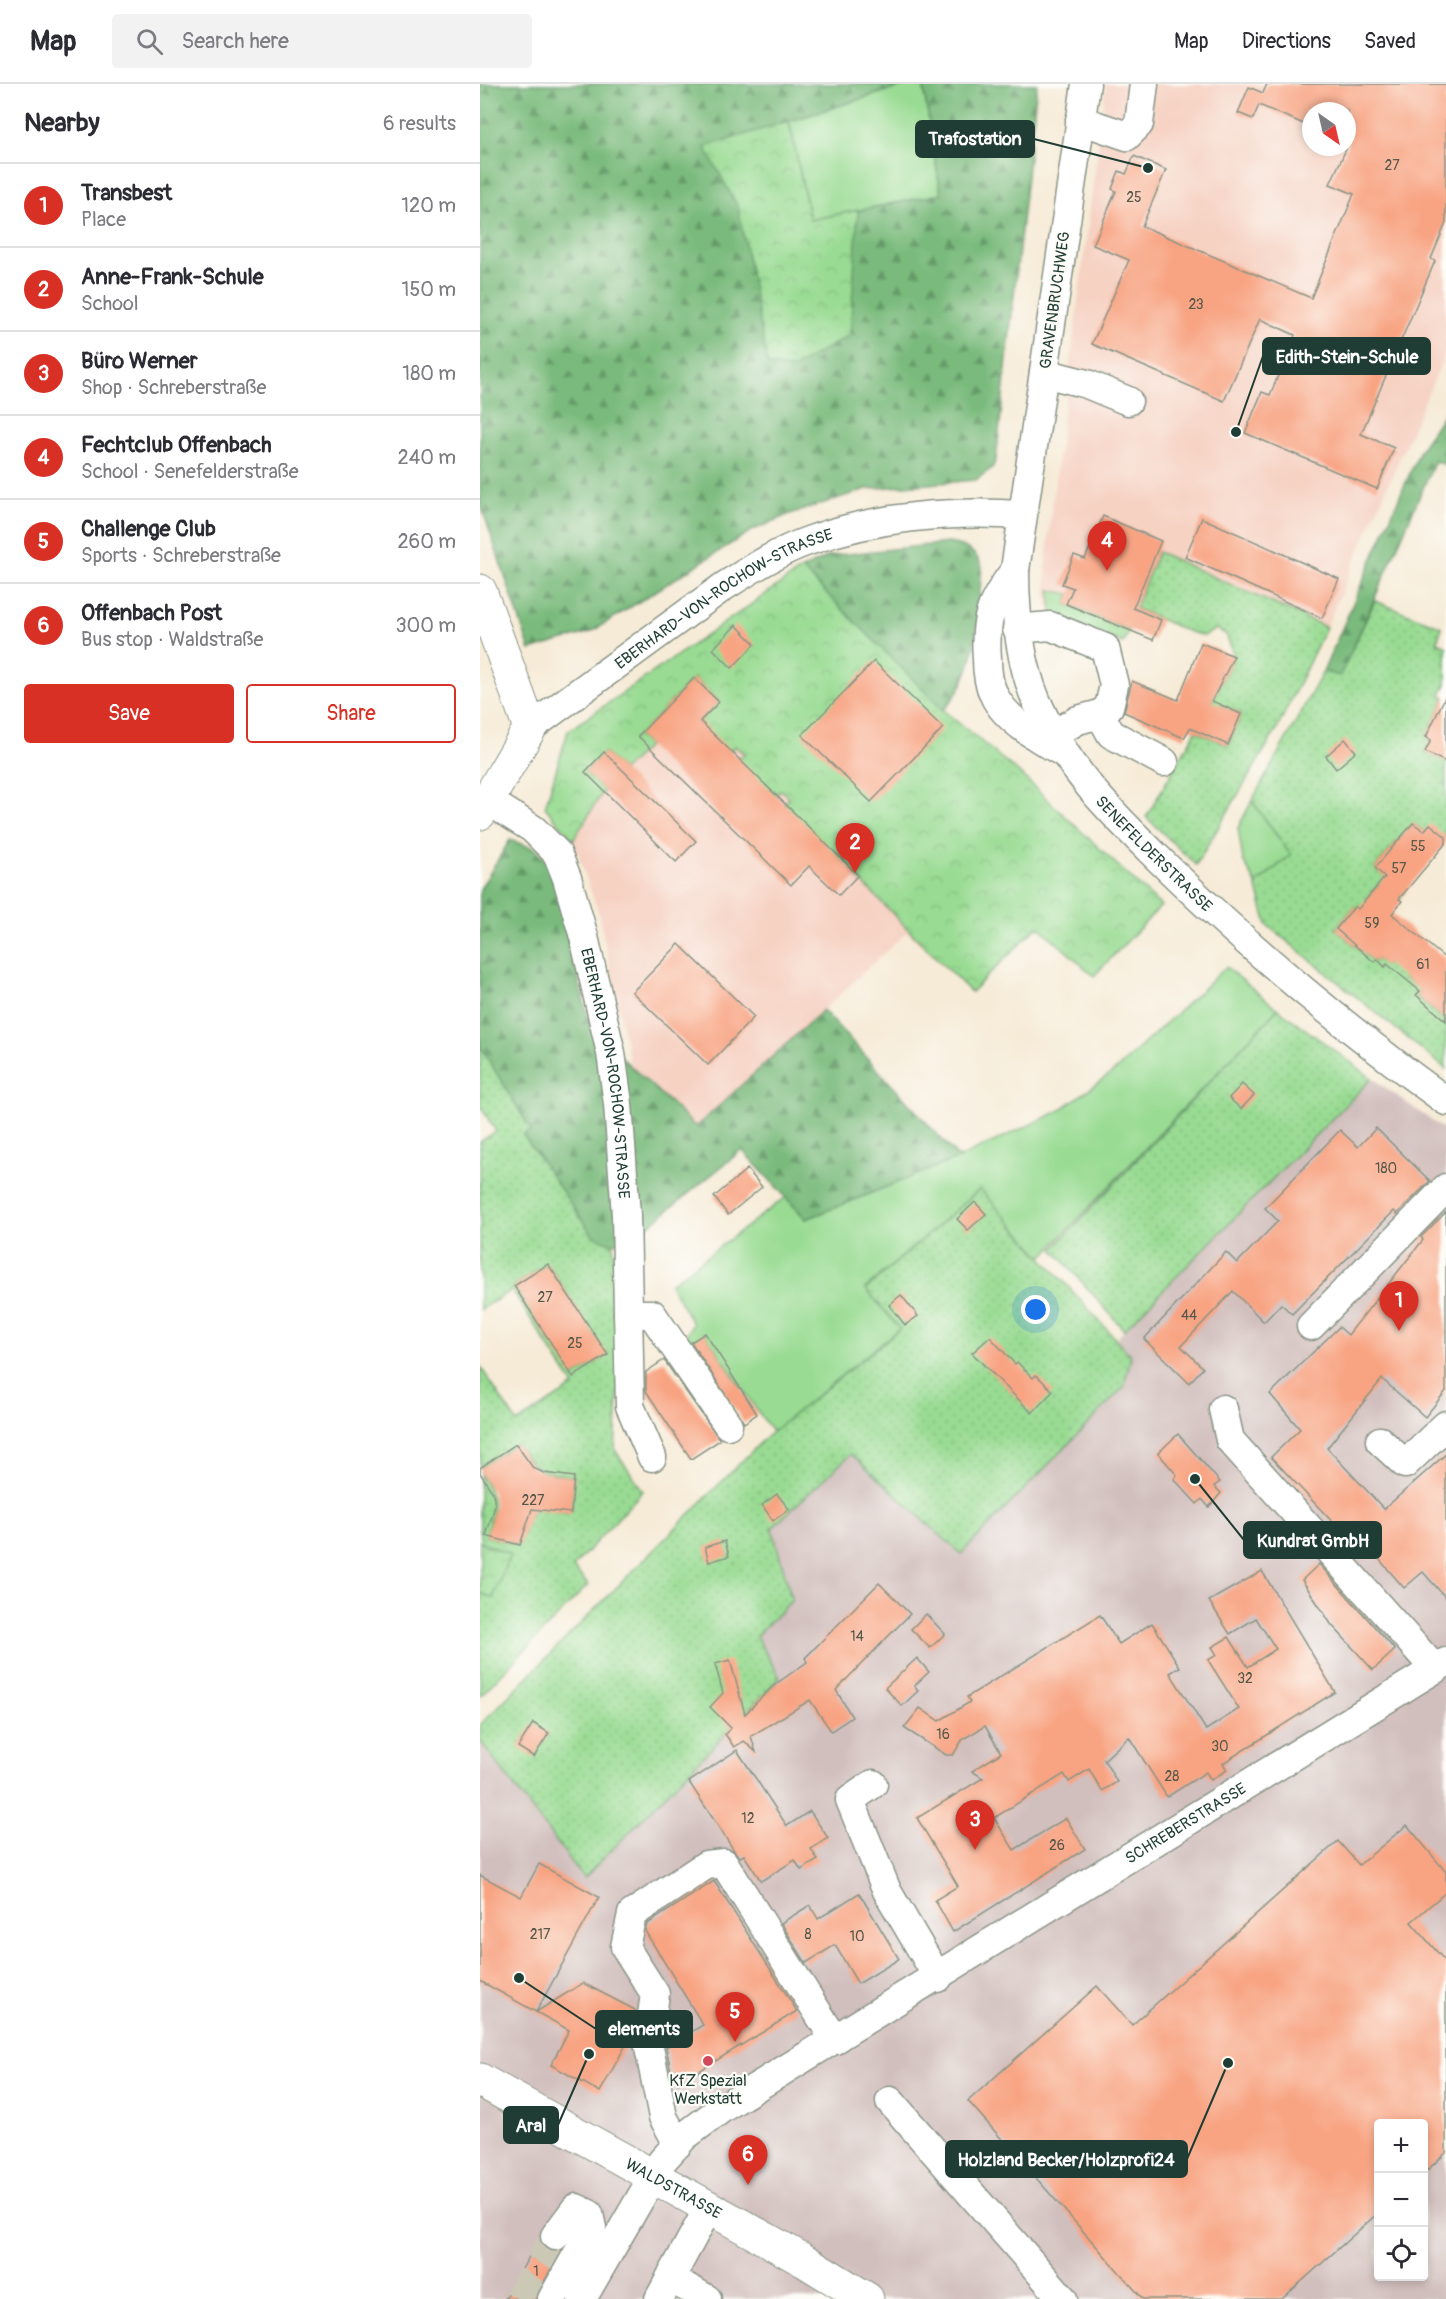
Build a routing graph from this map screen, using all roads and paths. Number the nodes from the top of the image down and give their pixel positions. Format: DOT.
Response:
graph roads {
  1 [pos="1086,84"];
  2 [pos="1144,84"];
  3 [pos="1080,120"];
  4 [pos="1044,372"];
  5 [pos="1128,401"];
  6 [pos="1022,515"];
  7 [pos="1015,570"];
  8 [pos="480,591"];
  9 [pos="1017,629"];
  10 [pos="1100,714"];
  11 [pos="530,728"];
  12 [pos="1059,744"];
  13 [pos="1164,762"];
  14 [pos="484,807"];
  15 [pos="1446,1101"];
  16 [pos="1446,1188"];
  17 [pos="628,1314"];
  18 [pos="1311,1326"];
  19 [pos="1223,1409"];
  20 [pos="728,1425"];
  21 [pos="1446,1425"];
  22 [pos="1380,1441"];
  23 [pos="652,1457"];
  24 [pos="1441,1665"];
  25 [pos="873,1784"];
  26 [pos="938,1978"];
  27 [pos="835,2040"];
  28 [pos="480,2080"];
  29 [pos="890,2101"];
  30 [pos="678,2144"];
  31 [pos="651,2176"];
  32 [pos="710,2208"];
  33 [pos="555,2236"];
  34 [pos="664,2289"];
  35 [pos="552,2299"];
  36 [pos="582,2299"];
  37 [pos="707,2299"];
  38 [pos="867,2299"];
  39 [pos="1063,2299"];
  1 -- 3 [label="street, GRAVENBRUCHWEG"];
  2 -- 3 [label="street"];
  3 -- 4 [label="street, GRAVENBRUCHWEG"];
  4 -- 5 [label="street"];
  4 -- 6 [label="street, GRAVENBRUCHWEG"];
  6 -- 7 [label="street, SENEFELDERSTRASSE"];
  6 -- 11 [label="street, EBERHARD-VON-ROCHOW-STRASSE"];
  7 -- 9 [label="street, SENEFELDERSTRASSE"];
  7 -- 12 [label="street"];
  8 -- 11 [label="main road"];
  9 -- 10 [label="street"];
  9 -- 12 [label="street, SENEFELDERSTRASSE"];
  10 -- 12 [label="street"];
  10 -- 13 [label="street"];
  11 -- 14 [label="main road, EBERHARD-VON-ROCHOW-STRASSE"];
  12 -- 15 [label="street, SENEFELDERSTRASSE"];
  14 -- 17 [label="street, EBERHARD-VON-ROCHOW-STRASSE"];
  16 -- 18 [label="street"];
  17 -- 20 [label="street"];
  17 -- 23 [label="street, EBERHARD-VON-ROCHOW-STRASSE"];
  19 -- 24 [label="street, SCHREBERSTRASSE"];
  21 -- 22 [label="street"];
  24 -- 26 [label="street, SCHREBERSTRASSE"];
  25 -- 26 [label="street"];
  26 -- 27 [label="street, SCHREBERSTRASSE"];
  27 -- 30 [label="street, SCHREBERSTRASSE"];
  27 -- 30 [label="street"];
  28 -- 31 [label="main road, WALDSTRASSE"];
  29 -- 39 [label="street"];
  30 -- 31 [label="street, SCHREBERSTRASSE"];
  31 -- 32 [label="main road, WALDSTRASSE"];
  31 -- 36 [label="street, SCHREBERSTRASSE"];
  32 -- 34 [label="street"];
  32 -- 38 [label="main road, WALDSTRASSE"];
  33 -- 35 [label="street"];
  34 -- 37 [label="street"];
}
